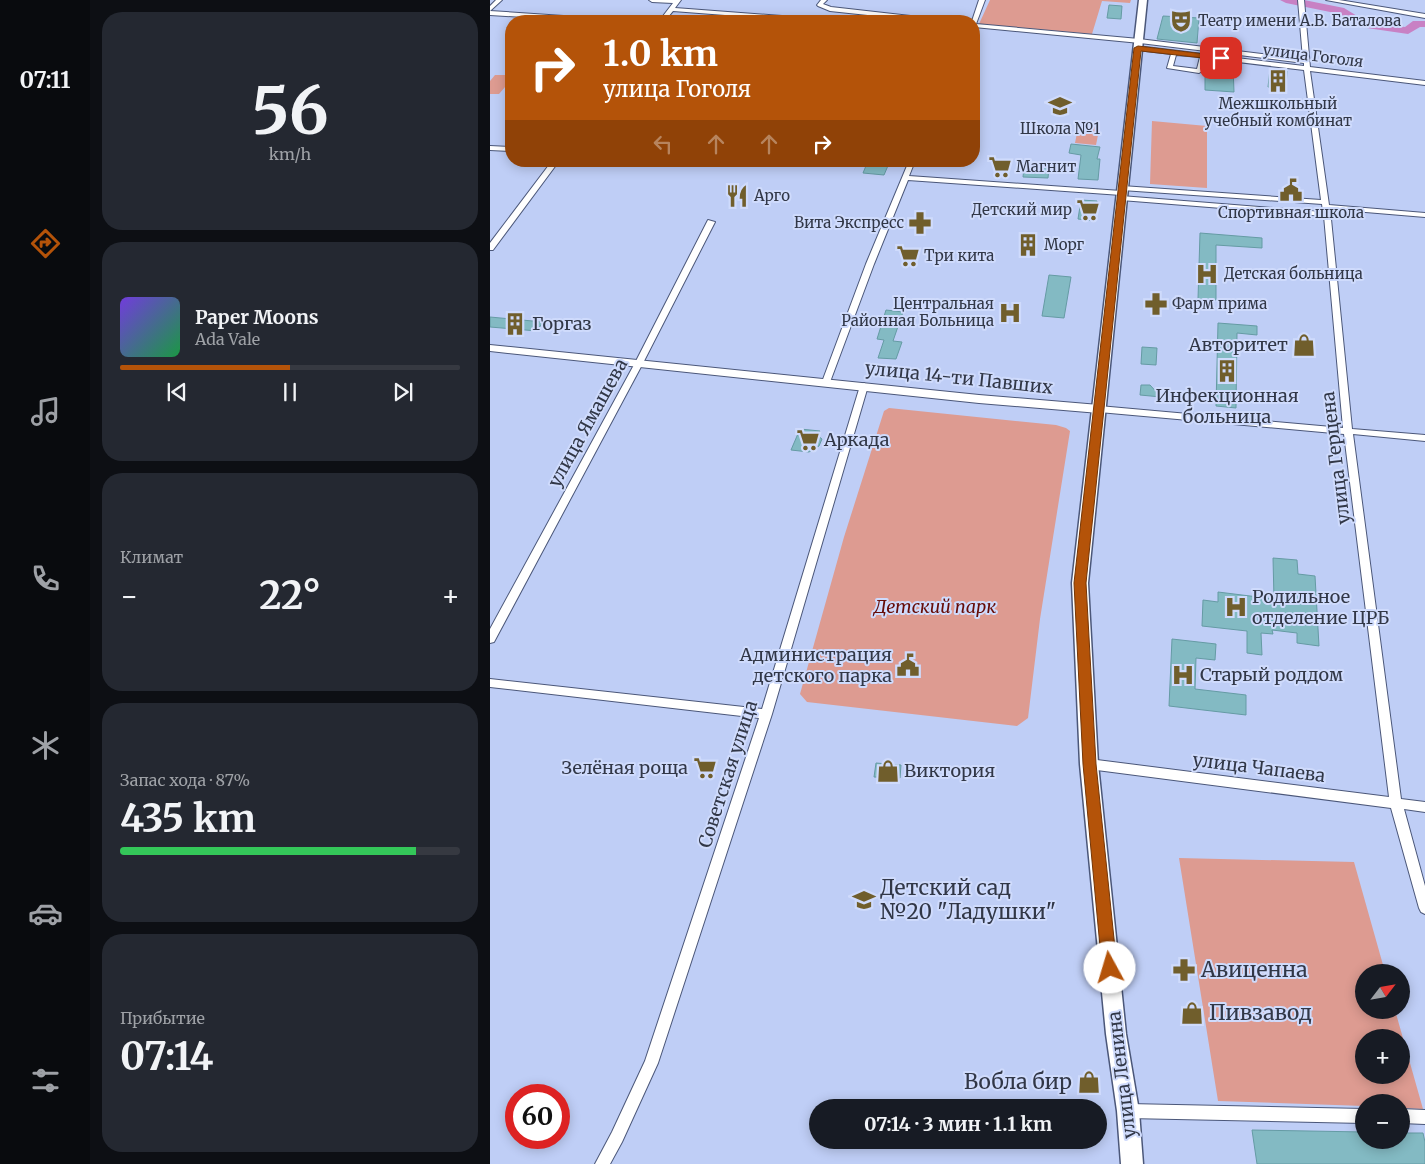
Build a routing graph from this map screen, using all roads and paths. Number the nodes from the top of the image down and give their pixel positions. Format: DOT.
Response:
graph roads {
  1 [pos="499,0"];
  2 [pos="652,0"];
  3 [pos="824,0"];
  4 [pos="982,0"];
  5 [pos="1143,0"];
  6 [pos="1329,0"];
  7 [pos="677,1"];
  8 [pos="1302,3"];
  9 [pos="490,9"];
  10 [pos="671,9"];
  11 [pos="830,9"];
  12 [pos="490,13"];
  13 [pos="520,15"];
  14 [pos="667,15"];
  15 [pos="746,15"];
  16 [pos="826,15"];
  17 [pos="884,15"];
  18 [pos="977,15"];
  19 [pos="1425,16"];
  20 [pos="980,25"];
  21 [pos="1138,44"];
  22 [pos="1174,53"];
  23 [pos="1203,56"];
  24 [pos="1307,64"];
  25 [pos="1425,83"];
  26 [pos="490,148"];
  27 [pos="505,149"];
  28 [pos="551,167"];
  29 [pos="909,167"];
  30 [pos="904,178"];
  31 [pos="1122,193"];
  32 [pos="1326,208"];
  33 [pos="1425,215"];
  34 [pos="711,222"];
  35 [pos="490,248"];
  36 [pos="490,348"];
  37 [pos="639,363"];
  38 [pos="826,382"];
  39 [pos="864,386"];
  40 [pos="1099,409"];
  41 [pos="1348,432"];
  42 [pos="1425,438"];
  43 [pos="490,639"];
  44 [pos="490,683"];
  45 [pos="766,714"];
  46 [pos="1089,764"];
  47 [pos="1396,802"];
  48 [pos="1425,807"];
  49 [pos="1425,908"];
  50 [pos="1128,1111"];
  51 [pos="1355,1116"];
  52 [pos="1410,1116"];
  53 [pos="1425,1117"];
  54 [pos="602,1164"];
  55 [pos="1132,1164"];
  1 -- 9 [label="street"];
  2 -- 7 [label="street"];
  3 -- 11 [label="street"];
  4 -- 18 [label="street"];
  5 -- 21 [label="main road, улица Ленина"];
  6 -- 19 [label="street"];
  7 -- 10 [label="street"];
  8 -- 24 [label="street, улица Герцена"];
  10 -- 14 [label="street"];
  10 -- 15 [label="street"];
  11 -- 16 [label="street"];
  11 -- 17 [label="street"];
  12 -- 13 [label="street"];
  20 -- 21 [label="street, улица Гоголя"];
  21 -- 22 [label="street, улица Гоголя"];
  21 -- 24 [label="street, улица Гоголя"];
  21 -- 31 [label="main road, улица Ленина"];
  22 -- 23 [label="street, улица Гоголя"];
  22 -- 23 [label="street"];
  23 -- 24 [label="street, улица Гоголя"];
  24 -- 25 [label="street, улица Гоголя"];
  24 -- 32 [label="street, улица Герцена"];
  26 -- 27 [label="street"];
  28 -- 35 [label="street"];
  29 -- 30 [label="street"];
  30 -- 31 [label="street"];
  30 -- 38 [label="street"];
  31 -- 32 [label="street"];
  31 -- 32 [label="street"];
  31 -- 40 [label="main road, улица Ленина"];
  32 -- 33 [label="street"];
  32 -- 41 [label="street, улица Герцена"];
  34 -- 37 [label="street, улица Ямашева"];
  36 -- 37 [label="street, улица 14-ти Павших"];
  37 -- 38 [label="street, улица 14-ти Павших"];
  37 -- 43 [label="street, улица Ямашева"];
  38 -- 39 [label="street, улица 14-ти Павших"];
  39 -- 40 [label="street, улица 14-ти Павших"];
  39 -- 45 [label="street, Советская улица"];
  40 -- 41 [label="street, улица 14-ти Павших"];
  40 -- 46 [label="main road, улица Ленина"];
  41 -- 42 [label="street, улица 14-ти Павших"];
  41 -- 47 [label="street, улица Герцена"];
  44 -- 45 [label="street"];
  45 -- 54 [label="street, Советская улица"];
  46 -- 47 [label="street, улица Чапаева"];
  46 -- 50 [label="main road, улица Ленина"];
  47 -- 48 [label="street, улица Чапаева"];
  47 -- 49 [label="street, улица Герцена"];
  50 -- 51 [label="street"];
  50 -- 55 [label="main road, улица Ленина"];
  52 -- 53 [label="street"];
}
